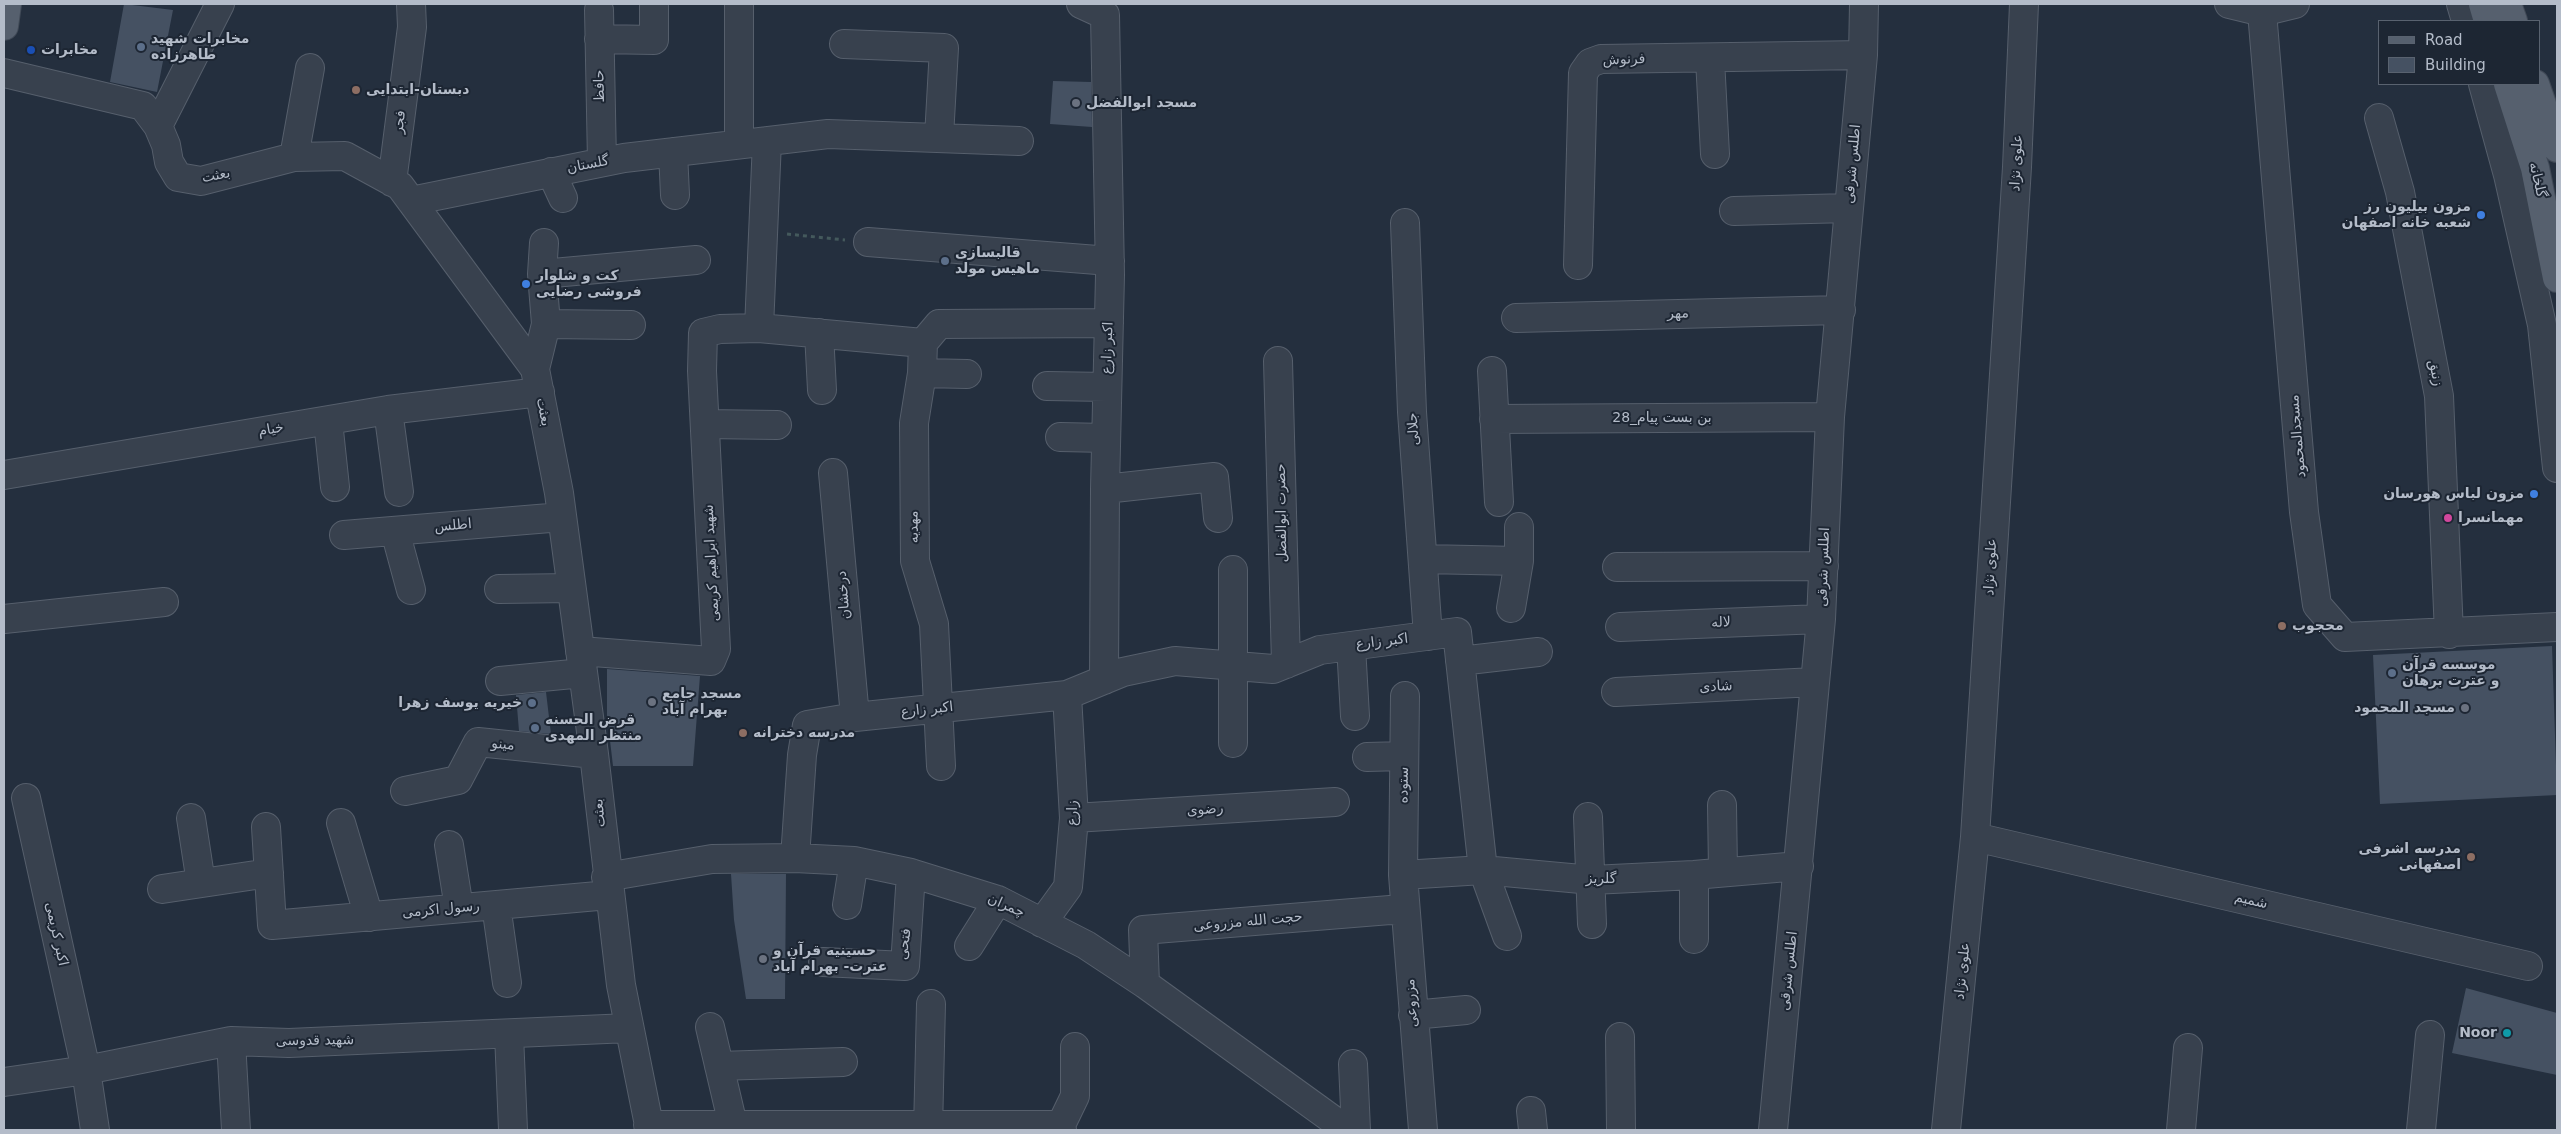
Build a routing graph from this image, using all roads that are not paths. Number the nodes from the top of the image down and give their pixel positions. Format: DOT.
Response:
graph roads {
  1 [pos="7,4"];
  2 [pos="220,4"];
  3 [pos="411,4"];
  4 [pos="739,4"];
  5 [pos="1864,4"];
  6 [pos="2024,4"];
  7 [pos="2229,4"];
  8 [pos="2295,4"];
  9 [pos="2461,4"];
  10 [pos="2483,4"];
  11 [pos="2507,4"];
  12 [pos="654,6"];
  13 [pos="1093,9"];
  14 [pos="599,10"];
  15 [pos="2262,12"];
  16 [pos="2466,20"];
  17 [pos="2488,20"];
  18 [pos="2513,20"];
  19 [pos="4,26"];
  20 [pos="599,40"];
  21 [pos="844,44"];
  22 [pos="1863,55"];
  23 [pos="1710,59"];
  24 [pos="310,68"];
  25 [pos="4,73"];
  26 [pos="2483,85"];
  27 [pos="2508,85"];
  28 [pos="2535,85"];
  29 [pos="2379,118"];
  30 [pos="158,126"];
  31 [pos="939,137"];
  32 [pos="767,141"];
  33 [pos="1019,141"];
  34 [pos="739,144"];
  35 [pos="2557,148"];
  36 [pos="673,152"];
  37 [pos="1715,154"];
  38 [pos="294,157"];
  39 [pos="602,162"];
  40 [pos="551,172"];
  41 [pos="392,182"];
  42 [pos="675,195"];
  43 [pos="562,198"];
  44 [pos="411,200"];
  45 [pos="1849,208"];
  46 [pos="1734,211"];
  47 [pos="1405,223"];
  48 [pos="868,242"];
  49 [pos="544,243"];
  50 [pos="696,260"];
  51 [pos="1110,261"];
  52 [pos="1578,265"];
  53 [pos="542,274"];
  54 [pos="2557,278"];
  55 [pos="1841,310"];
  56 [pos="1516,318"];
  57 [pos="1109,323"];
  58 [pos="546,324"];
  59 [pos="632,326"];
  60 [pos="759,328"];
  61 [pos="819,332"];
  62 [pos="923,343"];
  63 [pos="1278,361"];
  64 [pos="1492,371"];
  65 [pos="922,373"];
  66 [pos="967,374"];
  67 [pos="538,381"];
  68 [pos="1048,386"];
  69 [pos="1107,387"];
  70 [pos="822,390"];
  71 [pos="388,410"];
  72 [pos="1830,418"];
  73 [pos="1494,419"];
  74 [pos="328,421"];
  75 [pos="705,424"];
  76 [pos="777,425"];
  77 [pos="1060,437"];
  78 [pos="1106,438"];
  79 [pos="2557,468"];
  80 [pos="833,473"];
  81 [pos="4,476"];
  82 [pos="335,487"];
  83 [pos="1105,489"];
  84 [pos="399,492"];
  85 [pos="1499,502"];
  86 [pos="562,516"];
  87 [pos="1218,518"];
  88 [pos="1519,526"];
  89 [pos="395,531"];
  90 [pos="344,535"];
  91 [pos="1423,558"];
  92 [pos="1519,561"];
  93 [pos="1824,566"];
  94 [pos="1617,567"];
  95 [pos="1232,570"];
  96 [pos="572,588"];
  97 [pos="499,589"];
  98 [pos="411,590"];
  99 [pos="164,602"];
  100 [pos="1511,608"];
  101 [pos="4,619"];
  102 [pos="1821,619"];
  103 [pos="1620,627"];
  104 [pos="2557,627"];
  105 [pos="2449,634"];
  106 [pos="1428,636"];
  107 [pos="1352,646"];
  108 [pos="1538,652"];
  109 [pos="1460,661"];
  110 [pos="581,662"];
  111 [pos="1286,664"];
  112 [pos="1233,666"];
  113 [pos="1104,680"];
  114 [pos="500,681"];
  115 [pos="1815,682"];
  116 [pos="1616,692"];
  117 [pos="1067,695"];
  118 [pos="1405,696"];
  119 [pos="937,709"];
  120 [pos="1355,716"];
  121 [pos="855,717"];
  122 [pos="1233,743"];
  123 [pos="594,754"];
  124 [pos="1404,756"];
  125 [pos="1367,757"];
  126 [pos="941,766"];
  127 [pos="405,790"];
  128 [pos="26,798"];
  129 [pos="1335,802"];
  130 [pos="1722,805"];
  131 [pos="1588,817"];
  132 [pos="191,818"];
  133 [pos="1074,818"];
  134 [pos="341,823"];
  135 [pos="266,828"];
  136 [pos="1975,837"];
  137 [pos="449,845"];
  138 [pos="795,858"];
  139 [pos="854,862"];
  140 [pos="1800,866"];
  141 [pos="1483,870"];
  142 [pos="1723,872"];
  143 [pos="269,873"];
  144 [pos="911,873"];
  145 [pos="1403,875"];
  146 [pos="1694,875"];
  147 [pos="1592,880"];
  148 [pos="200,883"];
  149 [pos="607,886"];
  150 [pos="162,889"];
  151 [pos="998,900"];
  152 [pos="496,905"];
  153 [pos="847,905"];
  154 [pos="459,908"];
  155 [pos="1406,911"];
  156 [pos="369,916"];
  157 [pos="1042,923"];
  158 [pos="1592,924"];
  159 [pos="1507,936"];
  160 [pos="1694,939"];
  161 [pos="969,946"];
  162 [pos="822,962"];
  163 [pos="2528,966"];
  164 [pos="507,983"];
  165 [pos="1145,984"];
  166 [pos="931,1004"];
  167 [pos="1466,1010"];
  168 [pos="1413,1015"];
  169 [pos="710,1026"];
  170 [pos="629,1028"];
  171 [pos="510,1034"];
  172 [pos="2430,1035"];
  173 [pos="1620,1037"];
  174 [pos="231,1041"];
  175 [pos="1075,1047"];
  176 [pos="2188,1048"];
  177 [pos="842,1062"];
  178 [pos="1353,1064"];
  179 [pos="719,1066"];
  180 [pos="86,1070"];
  181 [pos="4,1082"];
  182 [pos="733,1125"];
  183 [pos="649,1127"];
  184 [pos="810,1128"];
  185 [pos="928,1128"];
  186 [pos="1062,1128"];
  187 [pos="95,1130"];
  188 [pos="236,1130"];
  189 [pos="513,1130"];
  190 [pos="1347,1130"];
  191 [pos="1356,1130"];
  192 [pos="1423,1130"];
  193 [pos="1621,1130"];
  194 [pos="1773,1130"];
  195 [pos="1946,1130"];
  196 [pos="2181,1130"];
  197 [pos="2421,1130"];
  1 -- 19 [label="main road"];
  2 -- 30 [label="street"];
  3 -- 41 [label="street, فجر"];
  4 -- 34 [label="street"];
  5 -- 22 [label="street, اطلس شرقی"];
  6 -- 136 [label="street, علوی نژاد"];
  7 -- 15 [label="street"];
  8 -- 15 [label="street"];
  9 -- 16 [label="street"];
  10 -- 17 [label="main road"];
  11 -- 18 [label="main road"];
  12 -- 20 [label="street"];
  13 -- 51 [label="street, اکبر زارع"];
  14 -- 20 [label="street, حافظ"];
  15 -- 105 [label="street, مسجدالمحمود"];
  20 -- 39 [label="street, حافظ"];
  21 -- 31 [label="street"];
  22 -- 23 [label="street, فرنوش"];
  22 -- 45 [label="street, اطلس شرقی"];
  23 -- 37 [label="street"];
  23 -- 52 [label="street, فرنوش"];
  24 -- 38 [label="street"];
  25 -- 30 [label="street, بعثت"];
  26 -- 79 [label="street"];
  27 -- 54 [label="main road, گلخانه"];
  28 -- 35 [label="main road, گلخانه"];
  29 -- 105 [label="street, زنبق"];
  30 -- 38 [label="street, بعثت"];
  31 -- 32 [label="street, گلستان"];
  31 -- 33 [label="street, گلستان"];
  32 -- 34 [label="street, گلستان"];
  32 -- 60 [label="street"];
  34 -- 36 [label="street, گلستان"];
  36 -- 39 [label="street, گلستان"];
  36 -- 42 [label="street"];
  38 -- 41 [label="street, بعثت"];
  39 -- 40 [label="street, گلستان"];
  40 -- 43 [label="street"];
  40 -- 44 [label="street, گلستان"];
  41 -- 44 [label="street, بعثت"];
  44 -- 67 [label="street, بعثت"];
  45 -- 46 [label="street"];
  45 -- 55 [label="street, اطلس شرقی"];
  47 -- 91 [label="street, جلالی"];
  48 -- 51 [label="street"];
  49 -- 53 [label="street"];
  50 -- 53 [label="street"];
  51 -- 57 [label="street, اکبر زارع"];
  53 -- 58 [label="street"];
  55 -- 56 [label="street, مهر"];
  55 -- 72 [label="street, اطلس شرقی"];
  57 -- 62 [label="street"];
  57 -- 69 [label="street, اکبر زارع"];
  58 -- 59 [label="street"];
  58 -- 67 [label="street"];
  60 -- 61 [label="street"];
  60 -- 75 [label="street, شهید ابراهیم کریمی"];
  61 -- 62 [label="street"];
  61 -- 70 [label="street"];
  62 -- 65 [label="street, مهدیه"];
  63 -- 111 [label="street, حضرت ابوالفضل"];
  64 -- 73 [label="street"];
  65 -- 66 [label="street"];
  65 -- 119 [label="street, مهدیه"];
  67 -- 71 [label="street, خیام"];
  67 -- 86 [label="street, بعثت"];
  68 -- 69 [label="street"];
  69 -- 78 [label="street, اکبر زارع"];
  71 -- 74 [label="street, خیام"];
  71 -- 84 [label="street"];
  72 -- 73 [label="street, بن بست پیام_28"];
  72 -- 93 [label="street, اطلس شرقی"];
  73 -- 85 [label="street"];
  74 -- 81 [label="street, خیام"];
  74 -- 82 [label="street"];
  75 -- 76 [label="street"];
  75 -- 110 [label="street, شهید ابراهیم کریمی"];
  77 -- 78 [label="street"];
  78 -- 83 [label="street, اکبر زارع"];
  80 -- 121 [label="street, درخشان"];
  83 -- 87 [label="street"];
  83 -- 113 [label="street, اکبر زارع"];
  86 -- 89 [label="street, اطلس"];
  86 -- 96 [label="street, بعثت"];
  88 -- 92 [label="street"];
  89 -- 90 [label="street, اطلس"];
  89 -- 98 [label="street"];
  91 -- 92 [label="street"];
  91 -- 106 [label="street, جلالی"];
  92 -- 100 [label="street"];
  93 -- 94 [label="street"];
  93 -- 102 [label="street, اطلس شرقی"];
  95 -- 112 [label="street"];
  96 -- 97 [label="street"];
  96 -- 110 [label="street, بعثت"];
  99 -- 101 [label="street"];
  102 -- 103 [label="street, لاله"];
  102 -- 115 [label="street, اطلس شرقی"];
  104 -- 105 [label="street, مسجدالمحمود"];
  106 -- 107 [label="street, اکبر زارع"];
  106 -- 109 [label="street, اکبر زارع"];
  107 -- 111 [label="street, اکبر زارع"];
  107 -- 120 [label="street"];
  108 -- 109 [label="street"];
  109 -- 141 [label="street"];
  110 -- 114 [label="street"];
  110 -- 123 [label="street, بعثت"];
  111 -- 112 [label="street, اکبر زارع"];
  112 -- 113 [label="street, اکبر زارع"];
  112 -- 122 [label="street"];
  113 -- 117 [label="street, اکبر زارع"];
  115 -- 116 [label="street, شادی"];
  115 -- 140 [label="street, اطلس شرقی"];
  117 -- 119 [label="street, اکبر زارع"];
  117 -- 133 [label="street, زارع"];
  118 -- 124 [label="street, ستوده"];
  119 -- 121 [label="street, اکبر زارع"];
  119 -- 126 [label="street, مهدیه"];
  121 -- 138 [label="street, اکبر زارع"];
  123 -- 127 [label="street, مینو"];
  123 -- 149 [label="street, بعثت"];
  124 -- 125 [label="street"];
  124 -- 145 [label="street, ستوده"];
  128 -- 180 [label="street, اکبر کریمی"];
  129 -- 133 [label="street, رضوی"];
  130 -- 142 [label="street"];
  131 -- 147 [label="street"];
  132 -- 148 [label="street"];
  133 -- 157 [label="street, زارع"];
  134 -- 156 [label="street"];
  135 -- 143 [label="street"];
  136 -- 163 [label="street, شمیم"];
  136 -- 195 [label="street, علوی نژاد"];
  137 -- 154 [label="street"];
  138 -- 139 [label="street, چمران"];
  138 -- 149 [label="street, چمران"];
  139 -- 144 [label="street, چمران"];
  139 -- 153 [label="street"];
  140 -- 142 [label="street, گلریز"];
  140 -- 194 [label="street, اطلس شرقی"];
  141 -- 145 [label="street, گلریز"];
  141 -- 147 [label="street, گلریز"];
  141 -- 159 [label="street"];
  142 -- 146 [label="street, گلریز"];
  143 -- 148 [label="street"];
  143 -- 156 [label="street, رسول اکرمی"];
  144 -- 151 [label="street, چمران"];
  144 -- 162 [label="street, فتحی"];
  145 -- 155 [label="street, مزروعی"];
  146 -- 147 [label="street, گلریز"];
  146 -- 160 [label="street"];
  147 -- 158 [label="street"];
  148 -- 150 [label="street"];
  149 -- 152 [label="street, رسول اکرمی"];
  149 -- 170 [label="street, بعثت"];
  151 -- 157 [label="street, چمران"];
  151 -- 161 [label="street"];
  152 -- 154 [label="street, رسول اکرمی"];
  152 -- 164 [label="street"];
  154 -- 156 [label="street, رسول اکرمی"];
  155 -- 165 [label="street, حجت الله مزروعی"];
  155 -- 168 [label="street, مزروعی"];
  157 -- 165 [label="street, چمران"];
  165 -- 190 [label="street, چمران"];
  166 -- 185 [label="street"];
  167 -- 168 [label="street"];
  168 -- 192 [label="street, مزروعی"];
  169 -- 179 [label="street"];
  170 -- 171 [label="street, شهید قدوسی"];
  170 -- 183 [label="street, بعثت"];
  171 -- 174 [label="street, شهید قدوسی"];
  171 -- 189 [label="street"];
  172 -- 197 [label="street"];
  173 -- 193 [label="street"];
  174 -- 180 [label="street, شهید قدوسی"];
  174 -- 188 [label="street"];
  175 -- 186 [label="street"];
  176 -- 196 [label="street"];
  177 -- 179 [label="street"];
  178 -- 191 [label="street"];
  179 -- 182 [label="street"];
  180 -- 181 [label="street, شهید قدوسی"];
  180 -- 187 [label="street, اکبر کریمی"];
  182 -- 183 [label="street"];
  182 -- 184 [label="street"];
  184 -- 185 [label="street"];
  185 -- 186 [label="street"];
}
